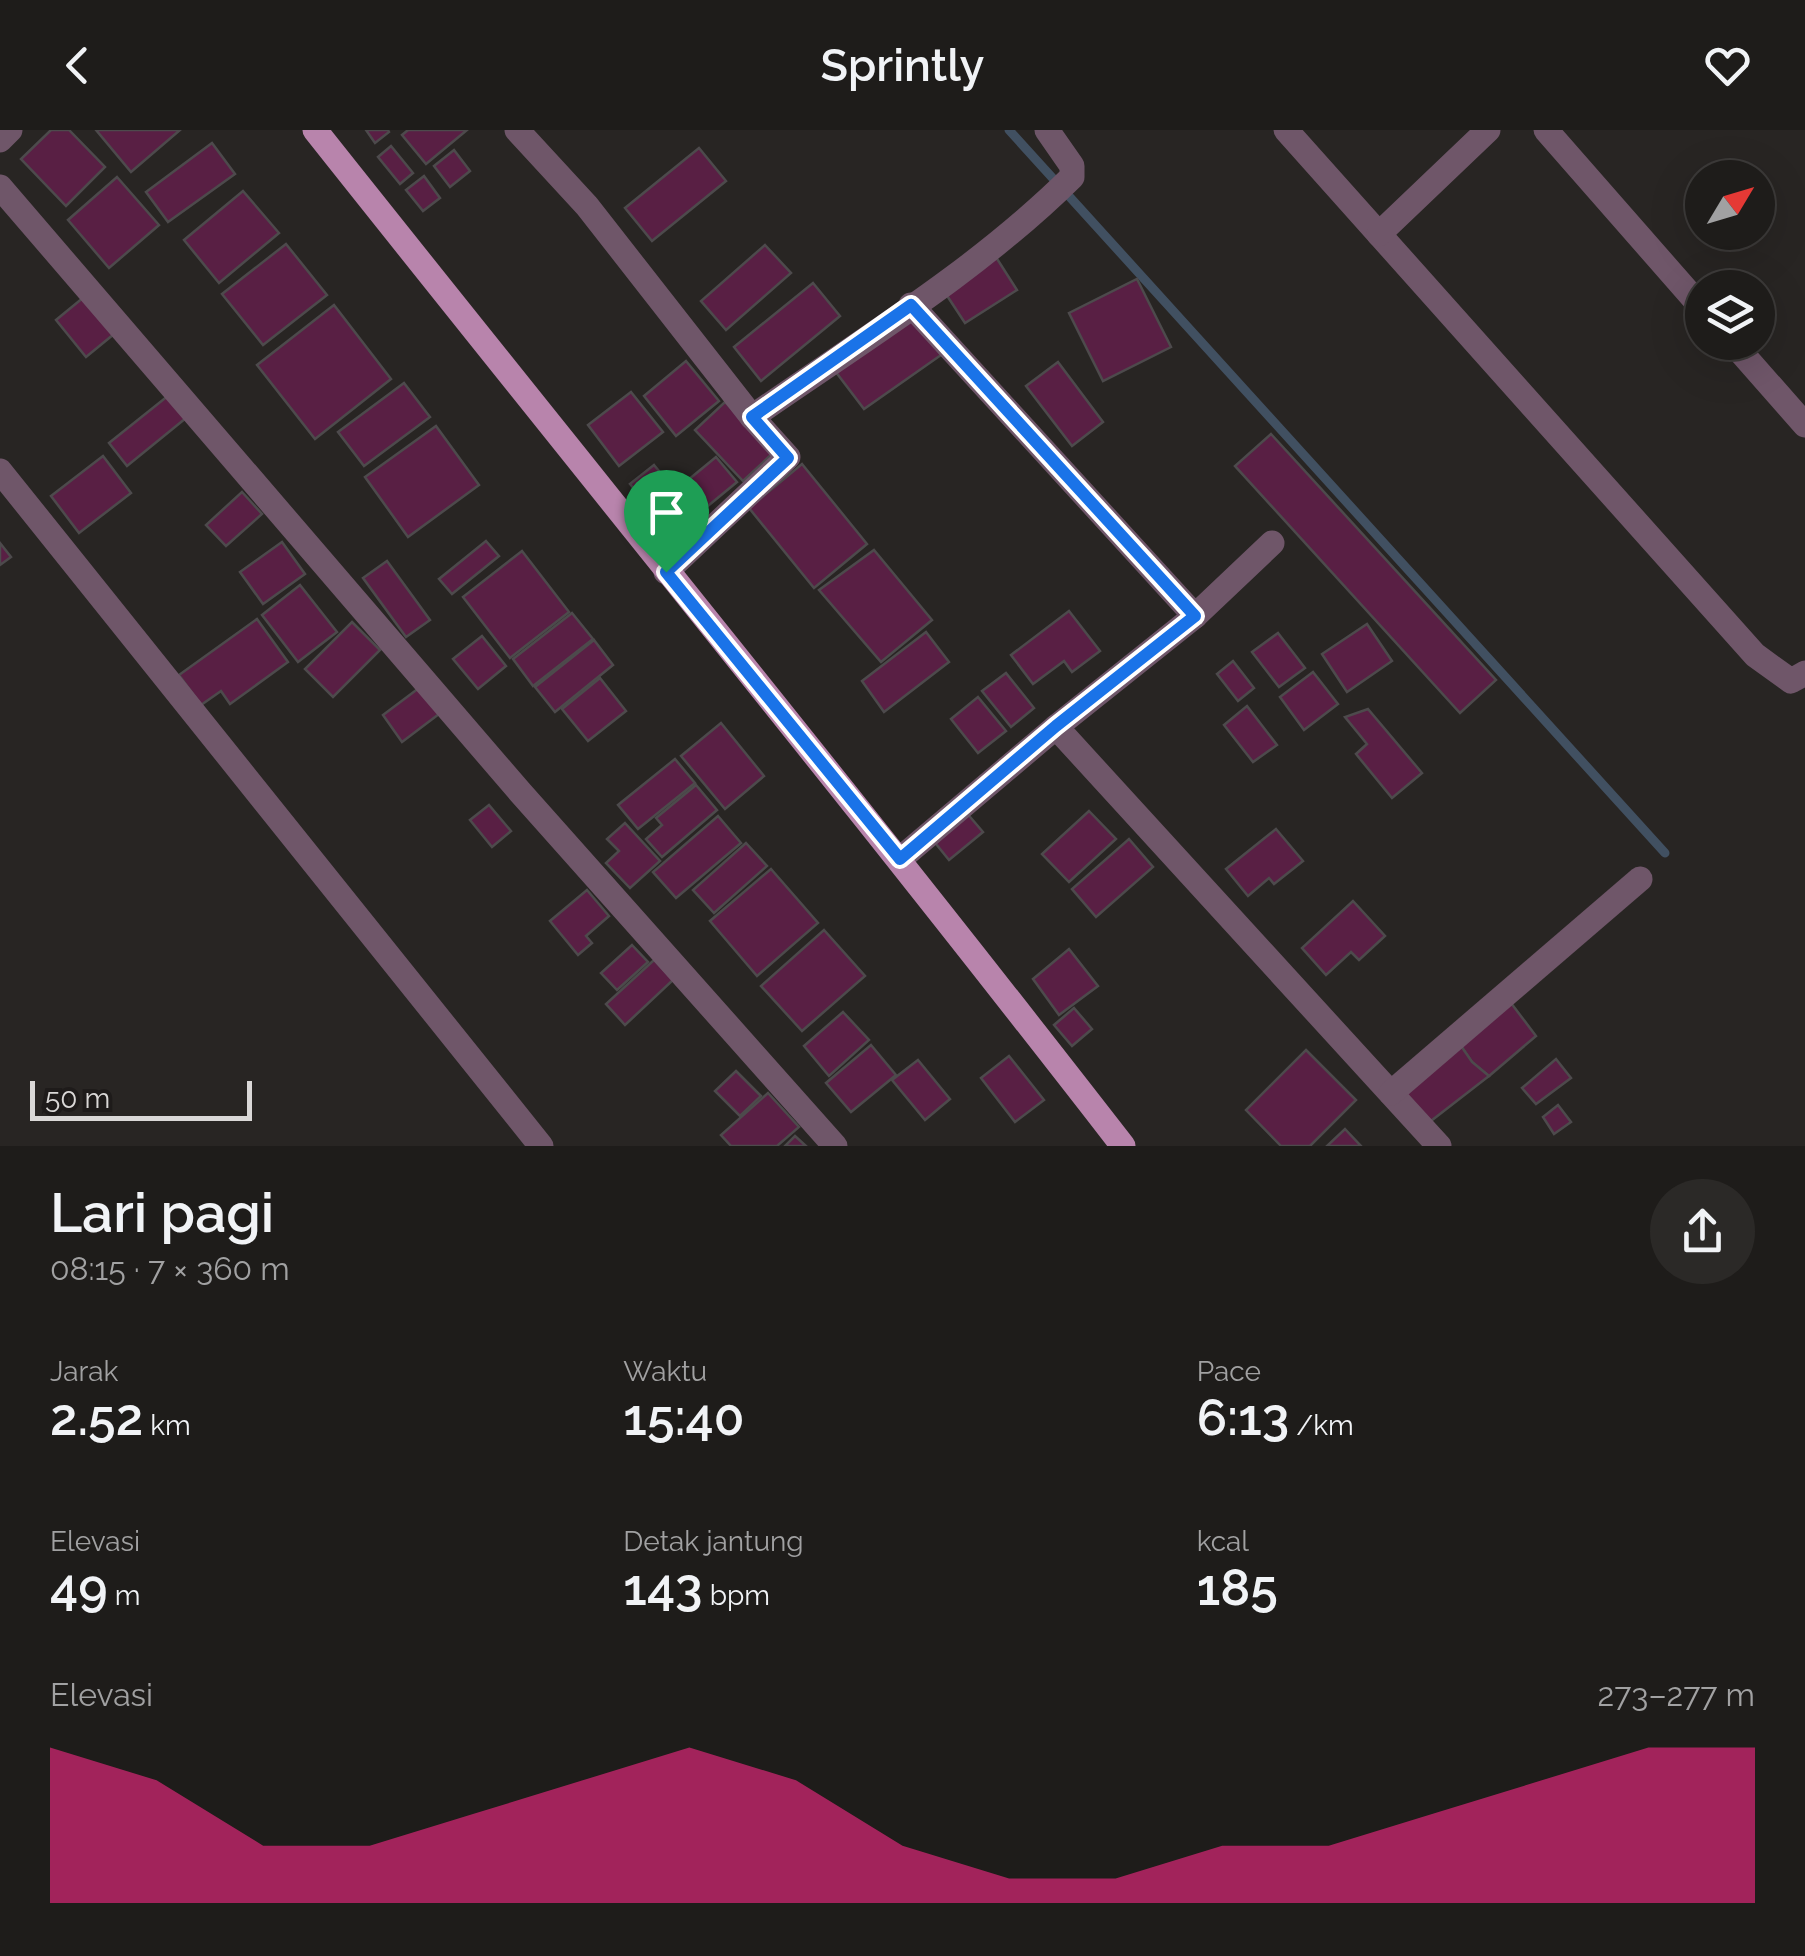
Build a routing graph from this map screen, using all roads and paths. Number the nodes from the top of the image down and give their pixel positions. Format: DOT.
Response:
graph roads {
  1 [pos="10,130"];
  2 [pos="315,130"];
  3 [pos="517,130"];
  4 [pos="1048,130"];
  5 [pos="1286,130"];
  6 [pos="1488,130"];
  7 [pos="1546,130"];
  8 [pos="0,140"];
  9 [pos="0,188"];
  10 [pos="1379,234"];
  11 [pos="1685,289"];
  12 [pos="911,305"];
  13 [pos="1748,360"];
  14 [pos="752,417"];
  15 [pos="1805,425"];
  16 [pos="0,472"];
  17 [pos="1272,543"];
  18 [pos="666,572"];
  19 [pos="1195,616"];
  20 [pos="1805,673"];
  21 [pos="1056,726"];
  22 [pos="900,859"];
  23 [pos="1640,879"];
  24 [pos="1390,1093"];
  25 [pos="541,1146"];
  26 [pos="836,1146"];
  27 [pos="1123,1146"];
  28 [pos="1439,1146"];
  1 -- 8 [label="street"];
  2 -- 18 [label="main road"];
  3 -- 14 [label="street"];
  4 -- 12 [label="street"];
  5 -- 10 [label="street"];
  6 -- 10 [label="street"];
  7 -- 11 [label="street"];
  9 -- 26 [label="street"];
  10 -- 20 [label="street"];
  12 -- 14 [label="street"];
  12 -- 19 [label="street"];
  13 -- 15 [label="street"];
  14 -- 18 [label="street"];
  16 -- 25 [label="street"];
  17 -- 19 [label="street"];
  18 -- 22 [label="main road"];
  19 -- 21 [label="street"];
  21 -- 22 [label="street"];
  21 -- 24 [label="street"];
  22 -- 27 [label="main road"];
  23 -- 24 [label="street"];
  24 -- 28 [label="street"];
}
